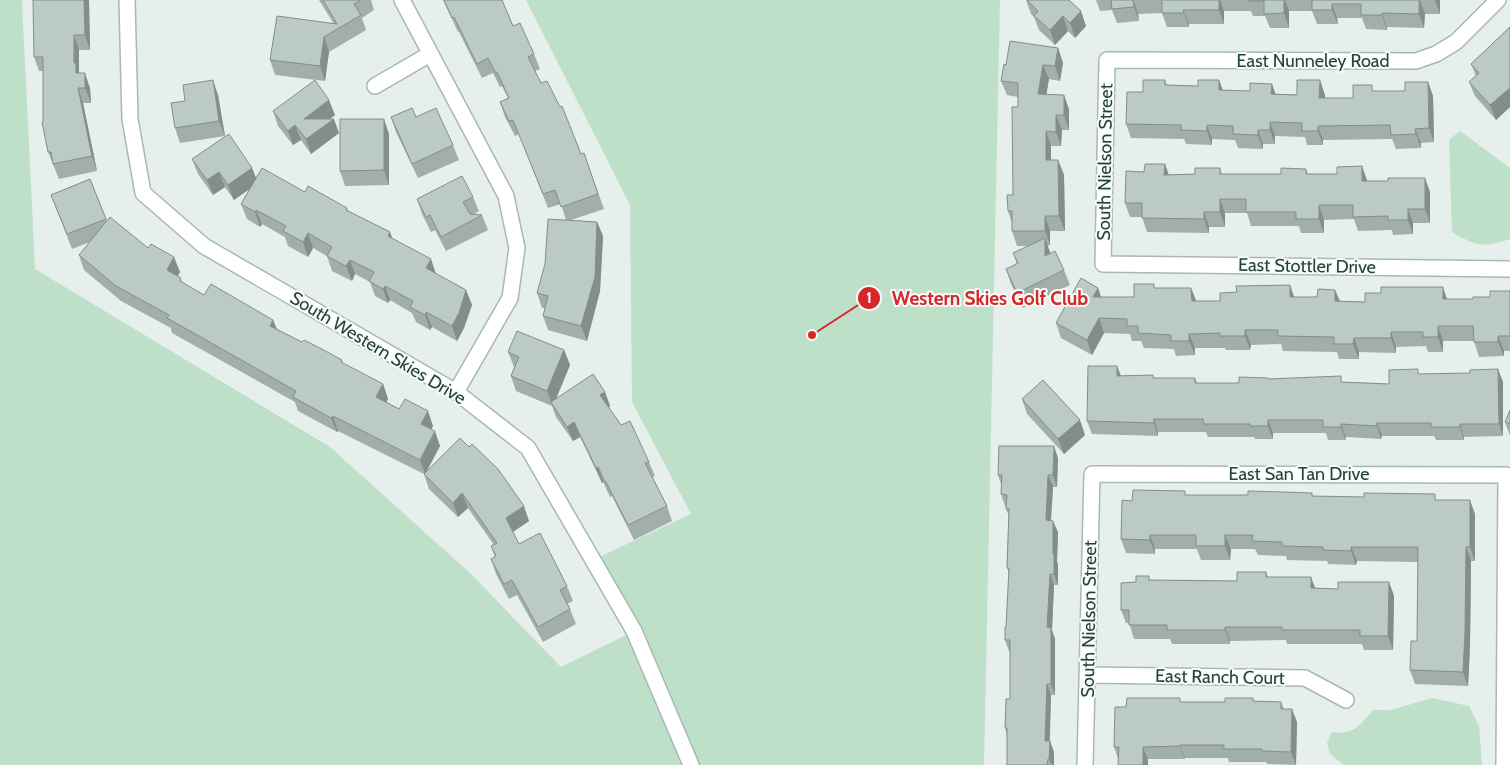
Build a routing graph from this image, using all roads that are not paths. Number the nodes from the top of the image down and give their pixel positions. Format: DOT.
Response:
graph roads {
  1 [pos="127,0"];
  2 [pos="402,0"];
  3 [pos="1498,0"];
  4 [pos="430,54"];
  5 [pos="1107,60"];
  6 [pos="375,86"];
  7 [pos="1103,264"];
  8 [pos="1510,269"];
  9 [pos="456,392"];
  10 [pos="1092,474"];
  11 [pos="1088,675"];
  12 [pos="1346,700"];
  13 [pos="1508,706"];
  14 [pos="1507,730"];
  15 [pos="690,765"];
  16 [pos="1085,765"];
  17 [pos="1504,765"];
  1 -- 9 [label="street, South Western Skies Drive"];
  2 -- 4 [label="street"];
  3 -- 5 [label="street, East Nunneley Road"];
  4 -- 6 [label="street"];
  4 -- 9 [label="street"];
  5 -- 7 [label="street, South Nielson Street"];
  7 -- 8 [label="street, East Stottler Drive"];
  9 -- 15 [label="street, South Western Skies Drive"];
  10 -- 11 [label="street, South Nielson Street"];
  10 -- 13 [label="street, East San Tan Drive"];
  11 -- 12 [label="street, East Ranch Court"];
  11 -- 16 [label="street, South Nielson Street"];
  13 -- 14 [label="street"];
  14 -- 17 [label="street"];
}
